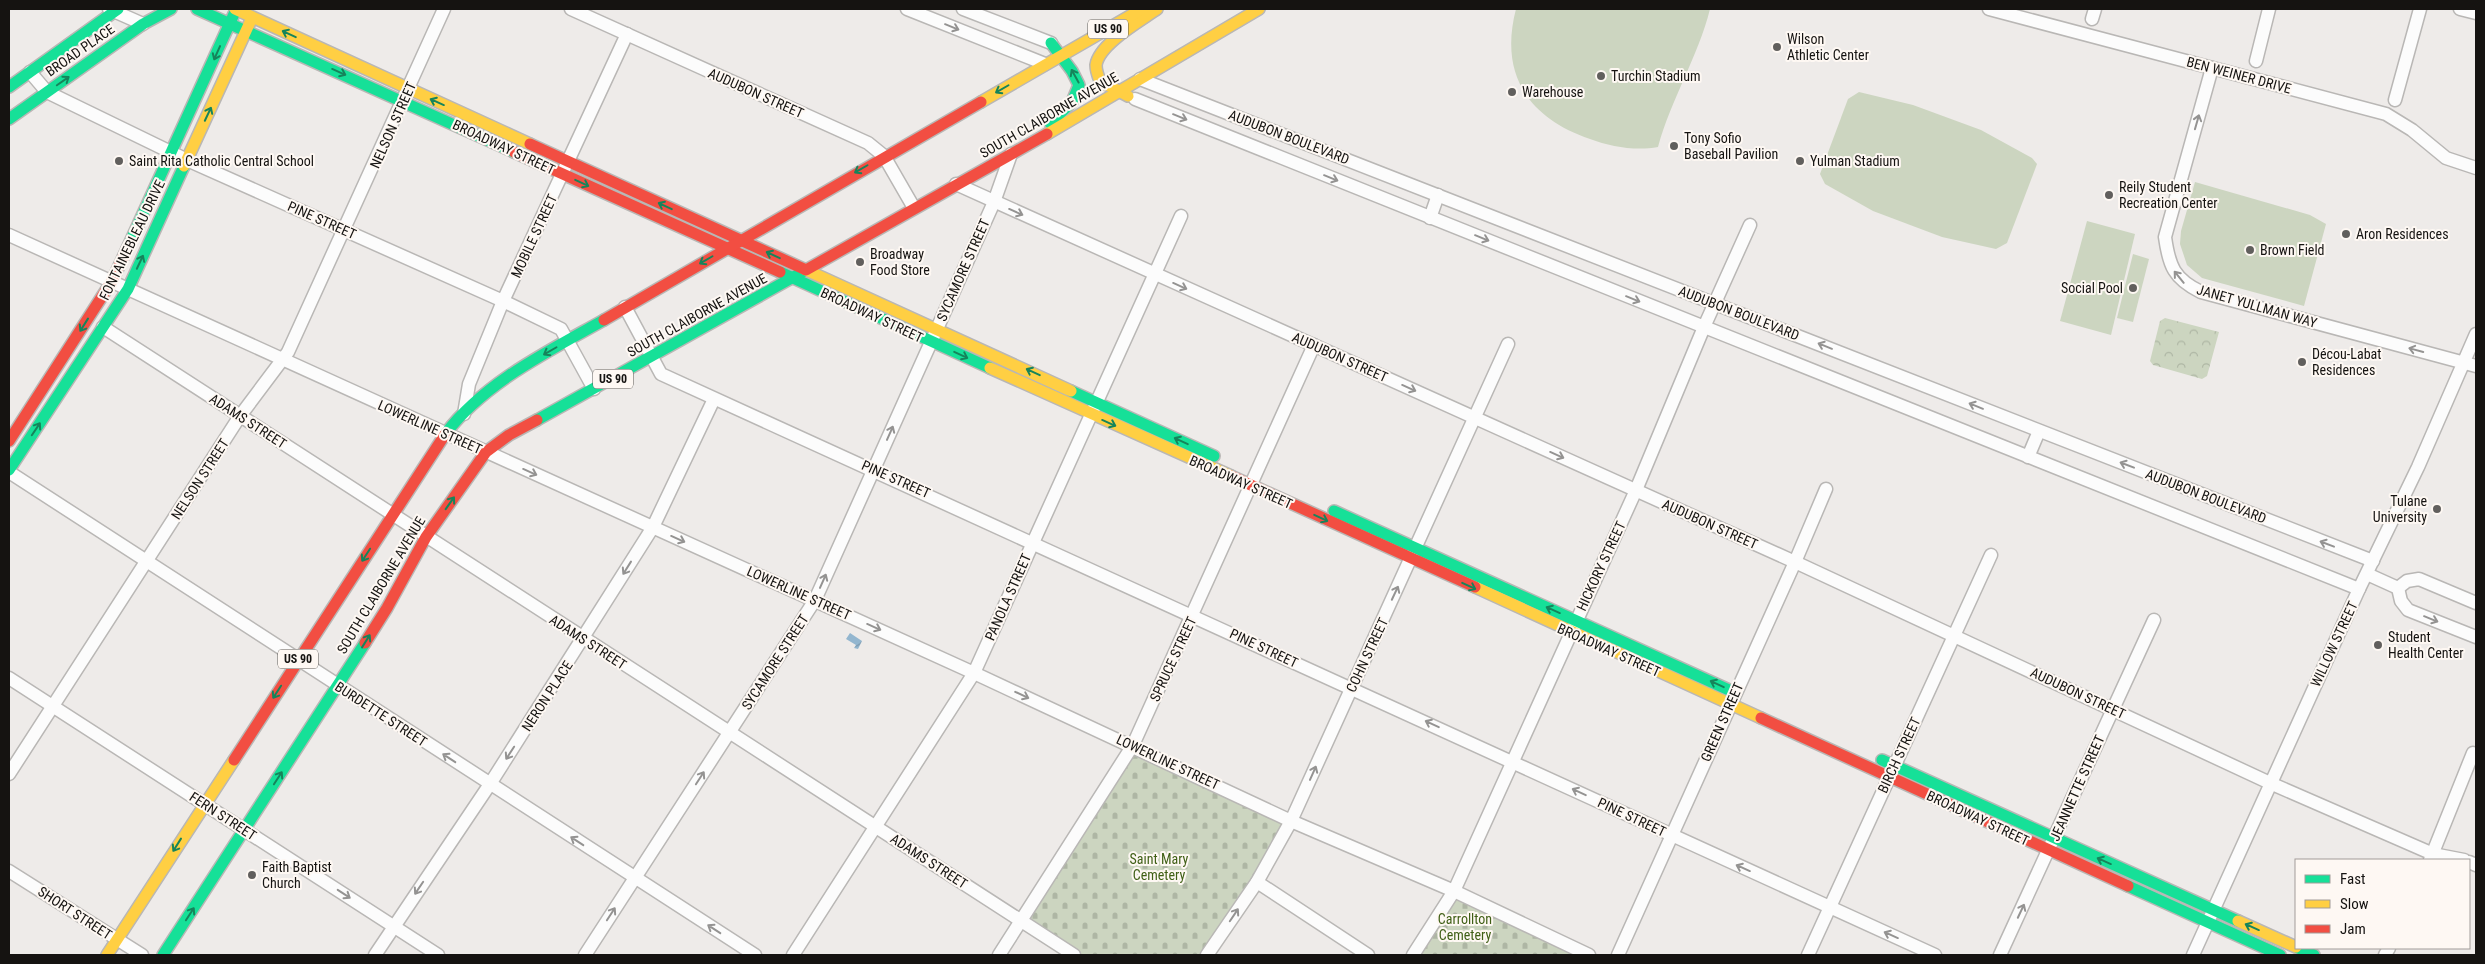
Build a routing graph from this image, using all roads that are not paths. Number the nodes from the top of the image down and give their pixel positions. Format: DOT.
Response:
graph roads {
  1 [pos="171,9"];
  2 [pos="199,9"];
  3 [pos="236,9"];
  4 [pos="444,9"];
  5 [pos="571,9"];
  6 [pos="907,9"];
  7 [pos="963,9"];
  8 [pos="1142,9"];
  9 [pos="1157,9"];
  10 [pos="1259,9"];
  11 [pos="1989,9"];
  12 [pos="2269,9"];
  13 [pos="2420,9"];
  14 [pos="2460,9"];
  15 [pos="114,10"];
  16 [pos="255,13"];
  17 [pos="2476,13"];
  18 [pos="230,23"];
  19 [pos="143,24"];
  20 [pos="247,30"];
  21 [pos="627,34"];
  22 [pos="1051,43"];
  23 [pos="1061,56"];
  24 [pos="2256,61"];
  25 [pos="1045,64"];
  26 [pos="2212,68"];
  27 [pos="30,72"];
  28 [pos="1140,79"];
  29 [pos="9,88"];
  30 [pos="46,92"];
  31 [pos="1119,93"];
  32 [pos="407,95"];
  33 [pos="1135,99"];
  34 [pos="2395,100"];
  35 [pos="9,120"];
  36 [pos="172,152"];
  37 [pos="1011,154"];
  38 [pos="884,156"];
  39 [pos="187,160"];
  40 [pos="568,161"];
  41 [pos="987,167"];
  42 [pos="2476,168"];
  43 [pos="563,174"];
  44 [pos="956,184"];
  45 [pos="1438,195"];
  46 [pos="994,202"];
  47 [pos="914,208"];
  48 [pos="1181,216"];
  49 [pos="1430,218"];
  50 [pos="1750,225"];
  51 [pos="345,230"];
  52 [pos="9,235"];
  53 [pos="741,240"];
  54 [pos="725,249"];
  55 [pos="806,270"];
  56 [pos="1155,275"];
  57 [pos="793,278"];
  58 [pos="112,281"];
  59 [pos="128,288"];
  60 [pos="503,301"];
  61 [pos="1715,303"];
  62 [pos="625,307"];
  63 [pos="103,327"];
  64 [pos="1704,327"];
  65 [pos="937,328"];
  66 [pos="2476,334"];
  67 [pos="568,341"];
  68 [pos="931,341"];
  69 [pos="1508,344"];
  70 [pos="1314,345"];
  71 [pos="651,358"];
  72 [pos="282,360"];
  73 [pos="2463,362"];
  74 [pos="2476,366"];
  75 [pos="594,389"];
  76 [pos="714,399"];
  77 [pos="1097,402"];
  78 [pos="464,414"];
  79 [pos="1091,415"];
  80 [pos="240,416"];
  81 [pos="1475,418"];
  82 [pos="2039,431"];
  83 [pos="445,434"];
  84 [pos="9,441"];
  85 [pos="486,452"];
  86 [pos="2028,457"];
  87 [pos="874,469"];
  88 [pos="9,471"];
  89 [pos="1253,480"];
  90 [pos="1826,489"];
  91 [pos="1636,490"];
  92 [pos="392,515"];
  93 [pos="653,527"];
  94 [pos="426,537"];
  95 [pos="1033,542"];
  96 [pos="1414,554"];
  97 [pos="1991,555"];
  98 [pos="2373,561"];
  99 [pos="148,562"];
  100 [pos="1795,562"];
  101 [pos="2367,574"];
  102 [pos="2398,588"];
  103 [pos="2359,589"];
  104 [pos="814,600"];
  105 [pos="2476,603"];
  106 [pos="1193,615"];
  107 [pos="1576,620"];
  108 [pos="2154,620"];
  109 [pos="1570,633"];
  110 [pos="1954,635"];
  111 [pos="2476,637"];
  112 [pos="584,639"];
  113 [pos="298,660"];
  114 [pos="974,673"];
  115 [pos="9,678"];
  116 [pos="338,686"];
  117 [pos="1352,688"];
  118 [pos="1737,698"];
  119 [pos="53,706"];
  120 [pos="2113,709"];
  121 [pos="730,733"];
  122 [pos="1133,745"];
  123 [pos="2473,752"];
  124 [pos="1868,754"];
  125 [pos="1512,761"];
  126 [pos="1892,771"];
  127 [pos="9,774"];
  128 [pos="2270,783"];
  129 [pos="490,784"];
  130 [pos="204,804"];
  131 [pos="1291,821"];
  132 [pos="876,827"];
  133 [pos="244,830"];
  134 [pos="1671,836"];
  135 [pos="2054,838"];
  136 [pos="2049,850"];
  137 [pos="2432,857"];
  138 [pos="2453,859"];
  139 [pos="9,871"];
  140 [pos="634,878"];
  141 [pos="1257,882"];
  142 [pos="1454,891"];
  143 [pos="1831,908"];
  144 [pos="2214,910"];
  145 [pos="1022,921"];
  146 [pos="2208,922"];
  147 [pos="394,926"];
  148 [pos="117,940"];
  149 [pos="2295,946"];
  150 [pos="2301,949"];
  151 [pos="107,955"];
  152 [pos="142,955"];
  153 [pos="163,955"];
  154 [pos="375,955"];
  155 [pos="438,955"];
  156 [pos="584,955"];
  157 [pos="755,955"];
  158 [pos="792,955"];
  159 [pos="1000,955"];
  160 [pos="1074,955"];
  161 [pos="1207,955"];
  162 [pos="1368,955"];
  163 [pos="1412,955"];
  164 [pos="1589,955"];
  165 [pos="1618,955"];
  166 [pos="1808,955"];
  167 [pos="1935,955"];
  168 [pos="2000,955"];
  169 [pos="2193,955"];
  170 [pos="2280,955"];
  171 [pos="2314,955"];
  1 -- 19 [label="street, BROAD PLACE"];
  2 -- 18 [label="street, BROADWAY STREET"];
  3 -- 16 [label="street, BROADWAY STREET"];
  3 -- 18 [label="street, FONTAINEBLEAU DRIVE"];
  4 -- 32 [label="street, NELSON STREET"];
  5 -- 21 [label="street, AUDUBON STREET"];
  6 -- 25 [label="street, one-way"];
  7 -- 22 [label="street"];
  8 -- 23 [label="street, SOUTH CLAIBORNE AVENUE / US 90"];
  9 -- 31 [label="street"];
  10 -- 28 [label="street, SOUTH CLAIBORNE AVENUE / US 90"];
  11 -- 26 [label="street, BEN WEINER DRIVE"];
  12 -- 24 [label="street"];
  13 -- 34 [label="street"];
  14 -- 17 [label="street"];
  15 -- 19 [label="street"];
  15 -- 27 [label="street, BROAD PLACE"];
  16 -- 20 [label="street, FONTAINEBLEAU DRIVE"];
  32 -- 16 [label="street, BROADWAY STREET, one-way"];
  18 -- 20 [label="street, BROADWAY STREET"];
  18 -- 36 [label="street, FONTAINEBLEAU DRIVE, one-way"];
  30 -- 19 [label="street, BROAD PLACE, one-way"];
  20 -- 32 [label="street, BROADWAY STREET, one-way"];
  39 -- 20 [label="street, FONTAINEBLEAU DRIVE, one-way"];
  21 -- 38 [label="street, AUDUBON STREET"];
  21 -- 40 [label="street, MOBILE STREET"];
  22 -- 23 [label="street"];
  23 -- 25 [label="street, SOUTH CLAIBORNE AVENUE / US 90"];
  41 -- 23 [label="street, one-way"];
  25 -- 38 [label="street, SOUTH CLAIBORNE AVENUE / US 90, one-way"];
  26 -- 42 [label="street, BEN WEINER DRIVE"];
  73 -- 26 [label="street, JANET YULLMAN WAY, one-way"];
  27 -- 29 [label="street, BROAD PLACE"];
  27 -- 30 [label="street, PINE STREET"];
  28 -- 31 [label="street, SOUTH CLAIBORNE AVENUE / US 90"];
  28 -- 45 [label="street, AUDUBON BOULEVARD"];
  30 -- 35 [label="street, BROAD PLACE"];
  30 -- 36 [label="street, PINE STREET"];
  31 -- 33 [label="street"];
  31 -- 37 [label="street, SOUTH CLAIBORNE AVENUE / US 90"];
  40 -- 32 [label="street, BROADWAY STREET, one-way"];
  32 -- 43 [label="street, BROADWAY STREET"];
  32 -- 51 [label="street, NELSON STREET"];
  33 -- 49 [label="street, AUDUBON BOULEVARD, one-way"];
  36 -- 39 [label="street, PINE STREET"];
  36 -- 58 [label="street, FONTAINEBLEAU DRIVE"];
  37 -- 41 [label="street, SOUTH CLAIBORNE AVENUE / US 90"];
  37 -- 46 [label="street, SYCAMORE STREET"];
  38 -- 47 [label="street, AUDUBON STREET"];
  38 -- 53 [label="street, SOUTH CLAIBORNE AVENUE / US 90, one-way"];
  39 -- 51 [label="street, PINE STREET"];
  59 -- 39 [label="street, FONTAINEBLEAU DRIVE, one-way"];
  40 -- 43 [label="street, MOBILE STREET"];
  53 -- 40 [label="street, BROADWAY STREET, one-way"];
  41 -- 44 [label="street, SOUTH CLAIBORNE AVENUE / US 90"];
  43 -- 54 [label="street, BROADWAY STREET, one-way"];
  43 -- 60 [label="street, MOBILE STREET"];
  44 -- 46 [label="street, AUDUBON STREET"];
  44 -- 47 [label="street, SOUTH CLAIBORNE AVENUE / US 90"];
  45 -- 49 [label="street"];
  45 -- 61 [label="street, AUDUBON BOULEVARD"];
  46 -- 56 [label="street, AUDUBON STREET, one-way"];
  46 -- 65 [label="street, SYCAMORE STREET"];
  47 -- 55 [label="street, SOUTH CLAIBORNE AVENUE / US 90"];
  48 -- 56 [label="street, PANOLA STREET"];
  49 -- 64 [label="street, AUDUBON BOULEVARD, one-way"];
  50 -- 61 [label="street, HICKORY STREET"];
  51 -- 60 [label="street, PINE STREET"];
  51 -- 72 [label="street, NELSON STREET"];
  52 -- 58 [label="street, LOWERLINE STREET"];
  53 -- 54 [label="street, SOUTH CLAIBORNE AVENUE / US 90"];
  55 -- 53 [label="street, BROADWAY STREET, one-way"];
  54 -- 57 [label="street, BROADWAY STREET"];
  54 -- 62 [label="street, SOUTH CLAIBORNE AVENUE / US 90, one-way"];
  55 -- 57 [label="street, SOUTH CLAIBORNE AVENUE / US 90"];
  55 -- 65 [label="street, BROADWAY STREET"];
  56 -- 70 [label="street, AUDUBON STREET, one-way"];
  56 -- 77 [label="street, PANOLA STREET"];
  57 -- 68 [label="street, BROADWAY STREET"];
  57 -- 71 [label="street, SOUTH CLAIBORNE AVENUE / US 90"];
  58 -- 59 [label="street, LOWERLINE STREET"];
  58 -- 84 [label="street, FONTAINEBLEAU DRIVE, one-way"];
  59 -- 63 [label="street, FONTAINEBLEAU DRIVE"];
  59 -- 72 [label="street, LOWERLINE STREET"];
  60 -- 67 [label="street, PINE STREET"];
  60 -- 78 [label="street, MOBILE STREET"];
  61 -- 64 [label="street, HICKORY STREET"];
  82 -- 61 [label="street, AUDUBON BOULEVARD, one-way"];
  62 -- 67 [label="street, SOUTH CLAIBORNE AVENUE / US 90"];
  62 -- 71 [label="street, PINE STREET"];
  63 -- 80 [label="street, ADAMS STREET"];
  88 -- 63 [label="street, FONTAINEBLEAU DRIVE, one-way"];
  64 -- 86 [label="street, AUDUBON BOULEVARD"];
  64 -- 91 [label="street, HICKORY STREET"];
  65 -- 68 [label="street, SYCAMORE STREET"];
  77 -- 65 [label="street, BROADWAY STREET, one-way"];
  66 -- 73 [label="street, WILLOW STREET"];
  67 -- 75 [label="street, PINE STREET"];
  67 -- 78 [label="street, SOUTH CLAIBORNE AVENUE / US 90, one-way"];
  68 -- 79 [label="street, BROADWAY STREET, one-way"];
  87 -- 68 [label="street, SYCAMORE STREET, one-way"];
  69 -- 81 [label="street, COHN STREET"];
  70 -- 81 [label="street, AUDUBON STREET, one-way"];
  70 -- 89 [label="street, SPRUCE STREET"];
  71 -- 75 [label="street, SOUTH CLAIBORNE AVENUE / US 90"];
  71 -- 76 [label="street, PINE STREET"];
  72 -- 80 [label="street, NELSON STREET"];
  72 -- 83 [label="street, LOWERLINE STREET"];
  73 -- 74 [label="street, JANET YULLMAN WAY"];
  73 -- 98 [label="street, WILLOW STREET"];
  75 -- 85 [label="street, SOUTH CLAIBORNE AVENUE / US 90"];
  76 -- 87 [label="street, PINE STREET"];
  76 -- 93 [label="street, NERON PLACE"];
  77 -- 79 [label="street, PANOLA STREET"];
  89 -- 77 [label="street, BROADWAY STREET, one-way"];
  78 -- 83 [label="street, SOUTH CLAIBORNE AVENUE / US 90"];
  79 -- 89 [label="street, BROADWAY STREET, one-way"];
  79 -- 95 [label="street, PANOLA STREET"];
  80 -- 92 [label="street, ADAMS STREET"];
  80 -- 99 [label="street, NELSON STREET"];
  81 -- 91 [label="street, AUDUBON STREET, one-way"];
  81 -- 96 [label="street, COHN STREET"];
  82 -- 86 [label="street"];
  98 -- 82 [label="street, AUDUBON BOULEVARD, one-way"];
  83 -- 85 [label="street, LOWERLINE STREET"];
  83 -- 92 [label="street, SOUTH CLAIBORNE AVENUE / US 90"];
  85 -- 93 [label="street, LOWERLINE STREET, one-way"];
  94 -- 85 [label="street, SOUTH CLAIBORNE AVENUE / US 90, one-way"];
  86 -- 103 [label="street, AUDUBON BOULEVARD"];
  87 -- 95 [label="street, PINE STREET"];
  104 -- 87 [label="street, SYCAMORE STREET, one-way"];
  88 -- 99 [label="street, BURDETTE STREET"];
  89 -- 96 [label="street, BROADWAY STREET"];
  89 -- 106 [label="street, SPRUCE STREET"];
  90 -- 100 [label="street, GREEN STREET"];
  91 -- 100 [label="street, AUDUBON STREET"];
  91 -- 107 [label="street, HICKORY STREET"];
  92 -- 94 [label="street, ADAMS STREET"];
  92 -- 113 [label="street, SOUTH CLAIBORNE AVENUE / US 90, one-way"];
  93 -- 104 [label="street, LOWERLINE STREET, one-way"];
  93 -- 112 [label="street, NERON PLACE, one-way"];
  94 -- 112 [label="street, ADAMS STREET"];
  116 -- 94 [label="street, SOUTH CLAIBORNE AVENUE / US 90, one-way"];
  95 -- 106 [label="street, PINE STREET"];
  95 -- 114 [label="street, PANOLA STREET"];
  107 -- 96 [label="street, BROADWAY STREET, one-way"];
  96 -- 109 [label="street, BROADWAY STREET, one-way"];
  117 -- 96 [label="street, COHN STREET, one-way"];
  97 -- 110 [label="street, BIRCH STREET"];
  98 -- 101 [label="street, WILLOW STREET"];
  99 -- 113 [label="street, BURDETTE STREET"];
  99 -- 119 [label="street, NELSON STREET"];
  100 -- 110 [label="street, AUDUBON STREET"];
  100 -- 118 [label="street, GREEN STREET"];
  101 -- 102 [label="street"];
  101 -- 103 [label="street, WILLOW STREET"];
  102 -- 105 [label="street"];
  102 -- 111 [label="street, one-way"];
  103 -- 128 [label="street, WILLOW STREET"];
  104 -- 114 [label="street, LOWERLINE STREET, one-way"];
  104 -- 121 [label="street, SYCAMORE STREET"];
  106 -- 117 [label="street, PINE STREET"];
  106 -- 122 [label="street, SPRUCE STREET"];
  107 -- 109 [label="street, HICKORY STREET"];
  118 -- 107 [label="street, BROADWAY STREET, one-way"];
  108 -- 120 [label="street, JEANNETTE STREET"];
  109 -- 118 [label="street, BROADWAY STREET"];
  109 -- 125 [label="street, HICKORY STREET"];
  110 -- 120 [label="street, AUDUBON STREET"];
  110 -- 126 [label="street, BIRCH STREET"];
  112 -- 121 [label="street, ADAMS STREET"];
  112 -- 129 [label="street, NERON PLACE, one-way"];
  113 -- 116 [label="street, BURDETTE STREET"];
  113 -- 130 [label="street, SOUTH CLAIBORNE AVENUE / US 90, one-way"];
  114 -- 122 [label="street, LOWERLINE STREET, one-way"];
  114 -- 132 [label="street, PANOLA STREET"];
  115 -- 119 [label="street, FERN STREET"];
  129 -- 116 [label="street, BURDETTE STREET, one-way"];
  133 -- 116 [label="street, SOUTH CLAIBORNE AVENUE / US 90, one-way"];
  125 -- 117 [label="street, PINE STREET, one-way"];
  131 -- 117 [label="street, COHN STREET, one-way"];
  118 -- 126 [label="street, BROADWAY STREET"];
  118 -- 134 [label="street, GREEN STREET"];
  119 -- 127 [label="street, NELSON STREET"];
  119 -- 130 [label="street, FERN STREET"];
  120 -- 128 [label="street, AUDUBON STREET"];
  120 -- 135 [label="street, JEANNETTE STREET"];
  121 -- 132 [label="street, ADAMS STREET"];
  140 -- 121 [label="street, SYCAMORE STREET, one-way"];
  122 -- 131 [label="street, LOWERLINE STREET"];
  122 -- 145 [label="street, SPRUCE STREET"];
  123 -- 137 [label="street"];
  124 -- 126 [label="street, BROADWAY STREET"];
  134 -- 125 [label="street, PINE STREET, one-way"];
  125 -- 142 [label="street, HICKORY STREET"];
  126 -- 135 [label="street, BROADWAY STREET"];
  126 -- 136 [label="street, BROADWAY STREET"];
  126 -- 143 [label="street, BIRCH STREET"];
  128 -- 137 [label="street, AUDUBON STREET"];
  128 -- 144 [label="street, WILLOW STREET"];
  140 -- 129 [label="street, BURDETTE STREET, one-way"];
  129 -- 147 [label="street, NERON PLACE, one-way"];
  130 -- 133 [label="street, FERN STREET"];
  130 -- 148 [label="street, SOUTH CLAIBORNE AVENUE / US 90, one-way"];
  131 -- 141 [label="street, COHN STREET"];
  131 -- 142 [label="street, LOWERLINE STREET"];
  132 -- 145 [label="street, ADAMS STREET"];
  132 -- 158 [label="street, PANOLA STREET"];
  133 -- 147 [label="street, FERN STREET, one-way"];
  153 -- 133 [label="street, SOUTH CLAIBORNE AVENUE / US 90, one-way"];
  143 -- 134 [label="street, PINE STREET, one-way"];
  134 -- 165 [label="street, GREEN STREET"];
  135 -- 136 [label="street, JEANNETTE STREET"];
  144 -- 135 [label="street, BROADWAY STREET, one-way"];
  136 -- 146 [label="street, BROADWAY STREET"];
  168 -- 136 [label="street, JEANNETTE STREET, one-way"];
  137 -- 138 [label="street, AUDUBON STREET"];
  139 -- 148 [label="street, SHORT STREET"];
  156 -- 140 [label="street, SYCAMORE STREET, one-way"];
  157 -- 140 [label="street, BURDETTE STREET, one-way"];
  161 -- 141 [label="street, COHN STREET, one-way"];
  141 -- 162 [label="street"];
  142 -- 163 [label="street, HICKORY STREET"];
  142 -- 164 [label="street, LOWERLINE STREET"];
  143 -- 166 [label="street, BIRCH STREET"];
  167 -- 143 [label="street, PINE STREET, one-way"];
  144 -- 146 [label="street, WILLOW STREET"];
  149 -- 144 [label="street, BROADWAY STREET, one-way"];
  145 -- 159 [label="street, SPRUCE STREET"];
  145 -- 160 [label="street, ADAMS STREET"];
  146 -- 169 [label="street, WILLOW STREET"];
  146 -- 170 [label="street, BROADWAY STREET"];
  147 -- 154 [label="street, NERON PLACE"];
  147 -- 155 [label="street, FERN STREET"];
  148 -- 151 [label="street, SOUTH CLAIBORNE AVENUE / US 90"];
  148 -- 152 [label="street, SHORT STREET"];
  150 -- 171 [label="street, BROADWAY STREET"];
}
